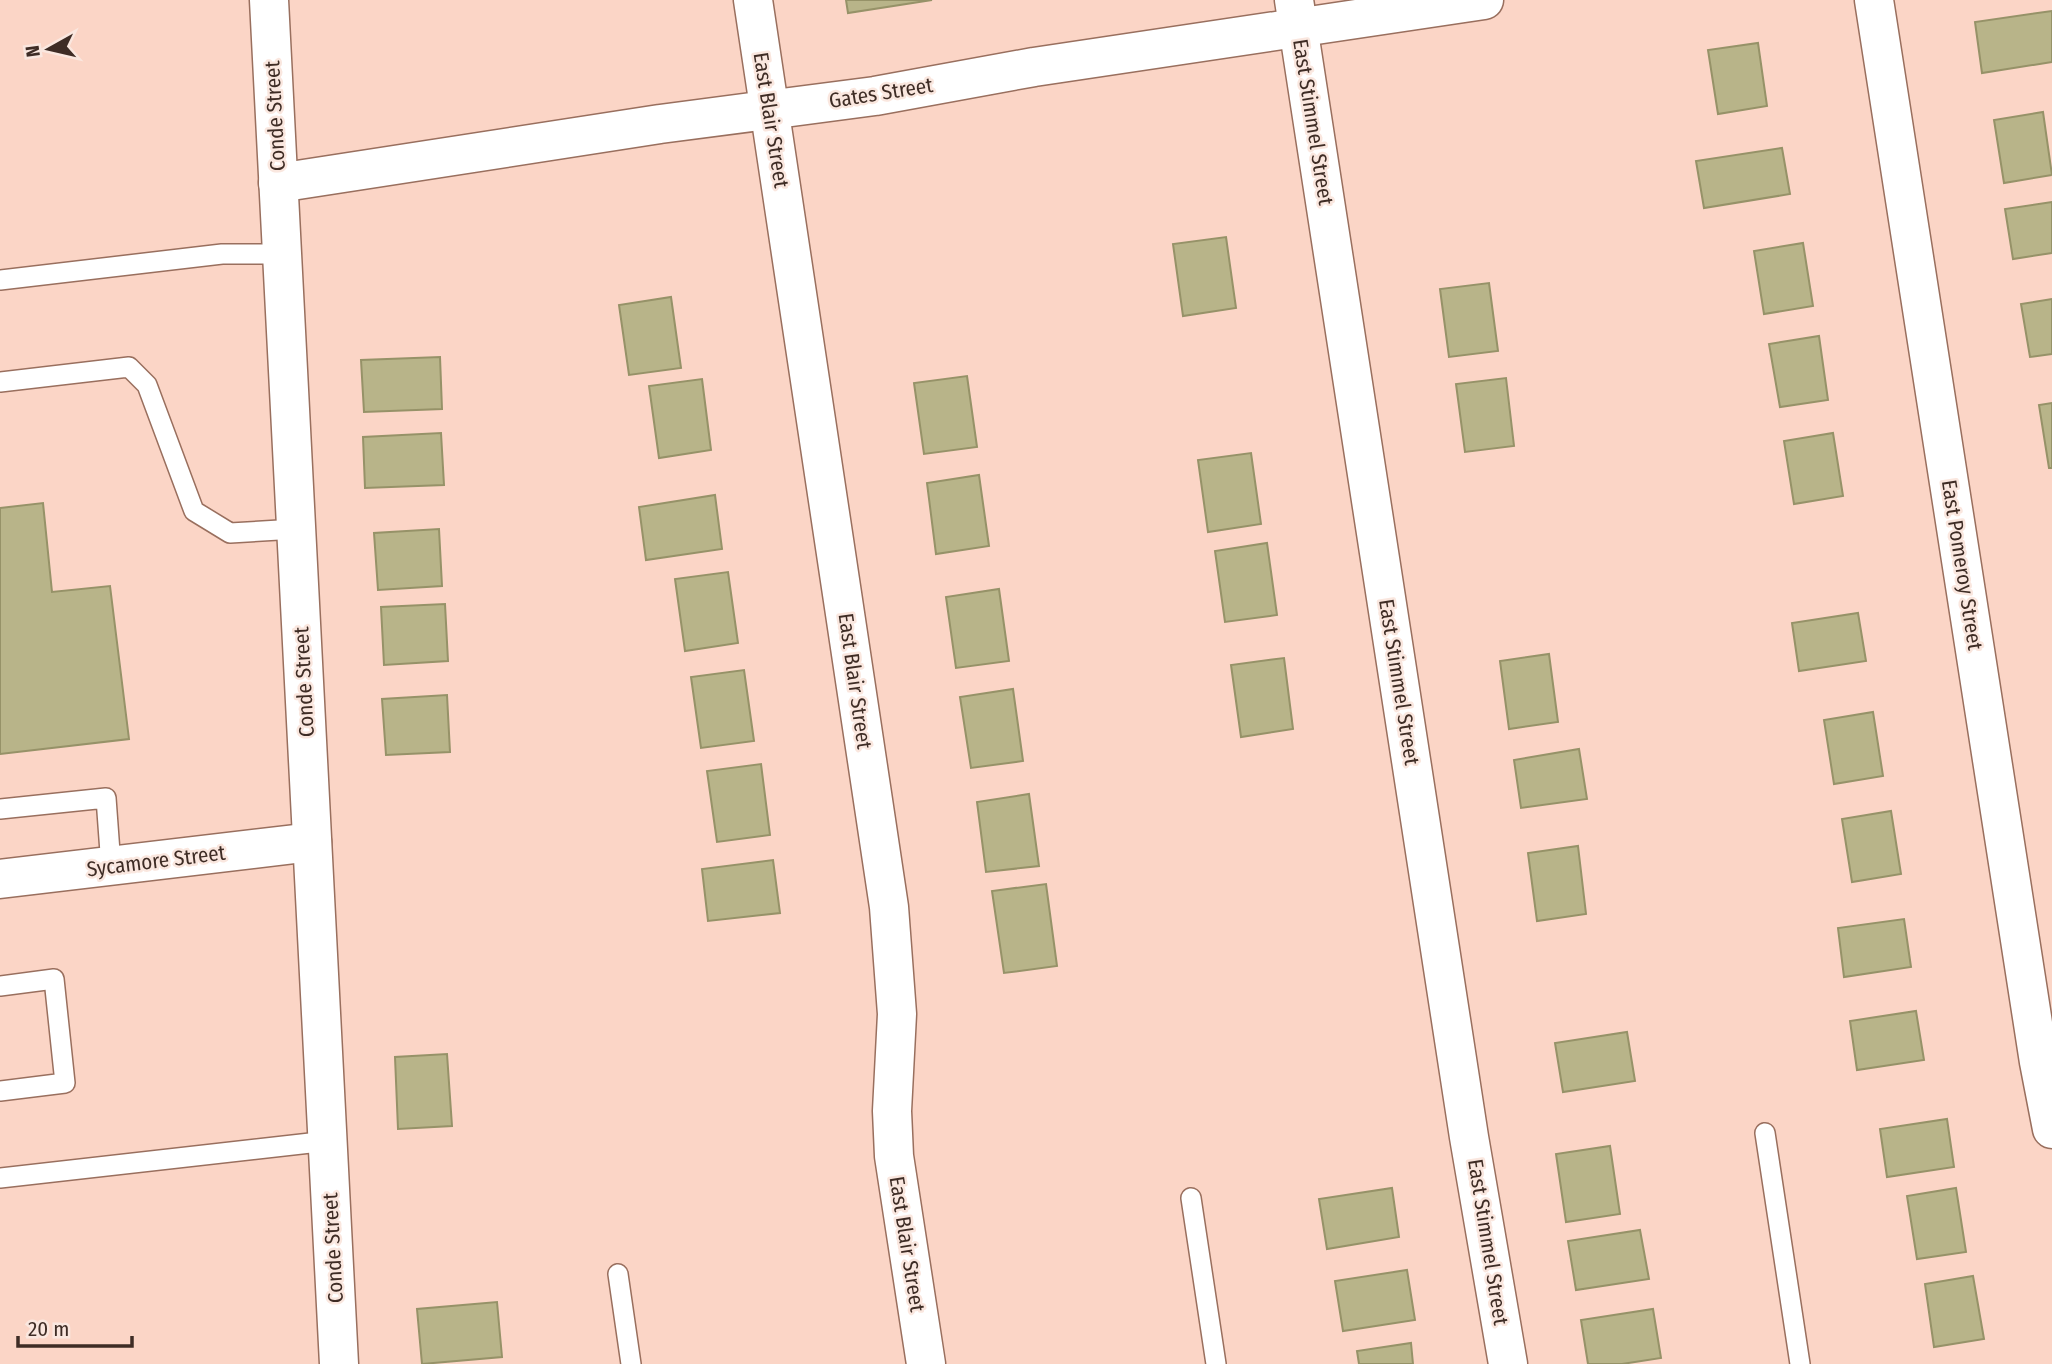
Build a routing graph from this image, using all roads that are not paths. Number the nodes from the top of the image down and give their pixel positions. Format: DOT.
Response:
graph roads {
  1 [pos="269,0"];
  2 [pos="753,0"];
  3 [pos="1484,0"];
  4 [pos="1874,0"];
  5 [pos="1296,15"];
  6 [pos="770,110"];
  7 [pos="278,183"];
  8 [pos="282,254"];
  9 [pos="0,280"];
  10 [pos="0,382"];
  11 [pos="296,529"];
  12 [pos="0,809"];
  13 [pos="312,842"];
  14 [pos="111,866"];
  15 [pos="0,879"];
  16 [pos="0,986"];
  17 [pos="0,1091"];
  18 [pos="2052,1129"];
  19 [pos="1765,1133"];
  20 [pos="328,1141"];
  21 [pos="0,1178"];
  22 [pos="1191,1198"];
  23 [pos="618,1274"];
  24 [pos="339,1364"];
  25 [pos="631,1364"];
  26 [pos="926,1364"];
  27 [pos="1216,1364"];
  28 [pos="1508,1364"];
  29 [pos="1800,1364"];
  1 -- 7 [label="street, Conde Street"];
  2 -- 6 [label="street, East Blair Street"];
  3 -- 5 [label="street, Gates Street"];
  4 -- 18 [label="street, East Pomeroy Street"];
  5 -- 6 [label="street, Gates Street"];
  5 -- 28 [label="street, East Stimmel Street"];
  6 -- 7 [label="street, Gates Street"];
  6 -- 26 [label="street, East Blair Street"];
  7 -- 8 [label="street, Conde Street"];
  8 -- 9 [label="lane"];
  8 -- 11 [label="street, Conde Street"];
  10 -- 11 [label="lane"];
  11 -- 13 [label="street, Conde Street"];
  12 -- 14 [label="lane"];
  13 -- 14 [label="street, Sycamore Street"];
  13 -- 20 [label="street, Conde Street"];
  14 -- 15 [label="street, Sycamore Street"];
  16 -- 17 [label="lane"];
  19 -- 29 [label="lane"];
  20 -- 21 [label="lane"];
  20 -- 24 [label="street, Conde Street"];
  22 -- 27 [label="lane"];
  23 -- 25 [label="lane"];
}
